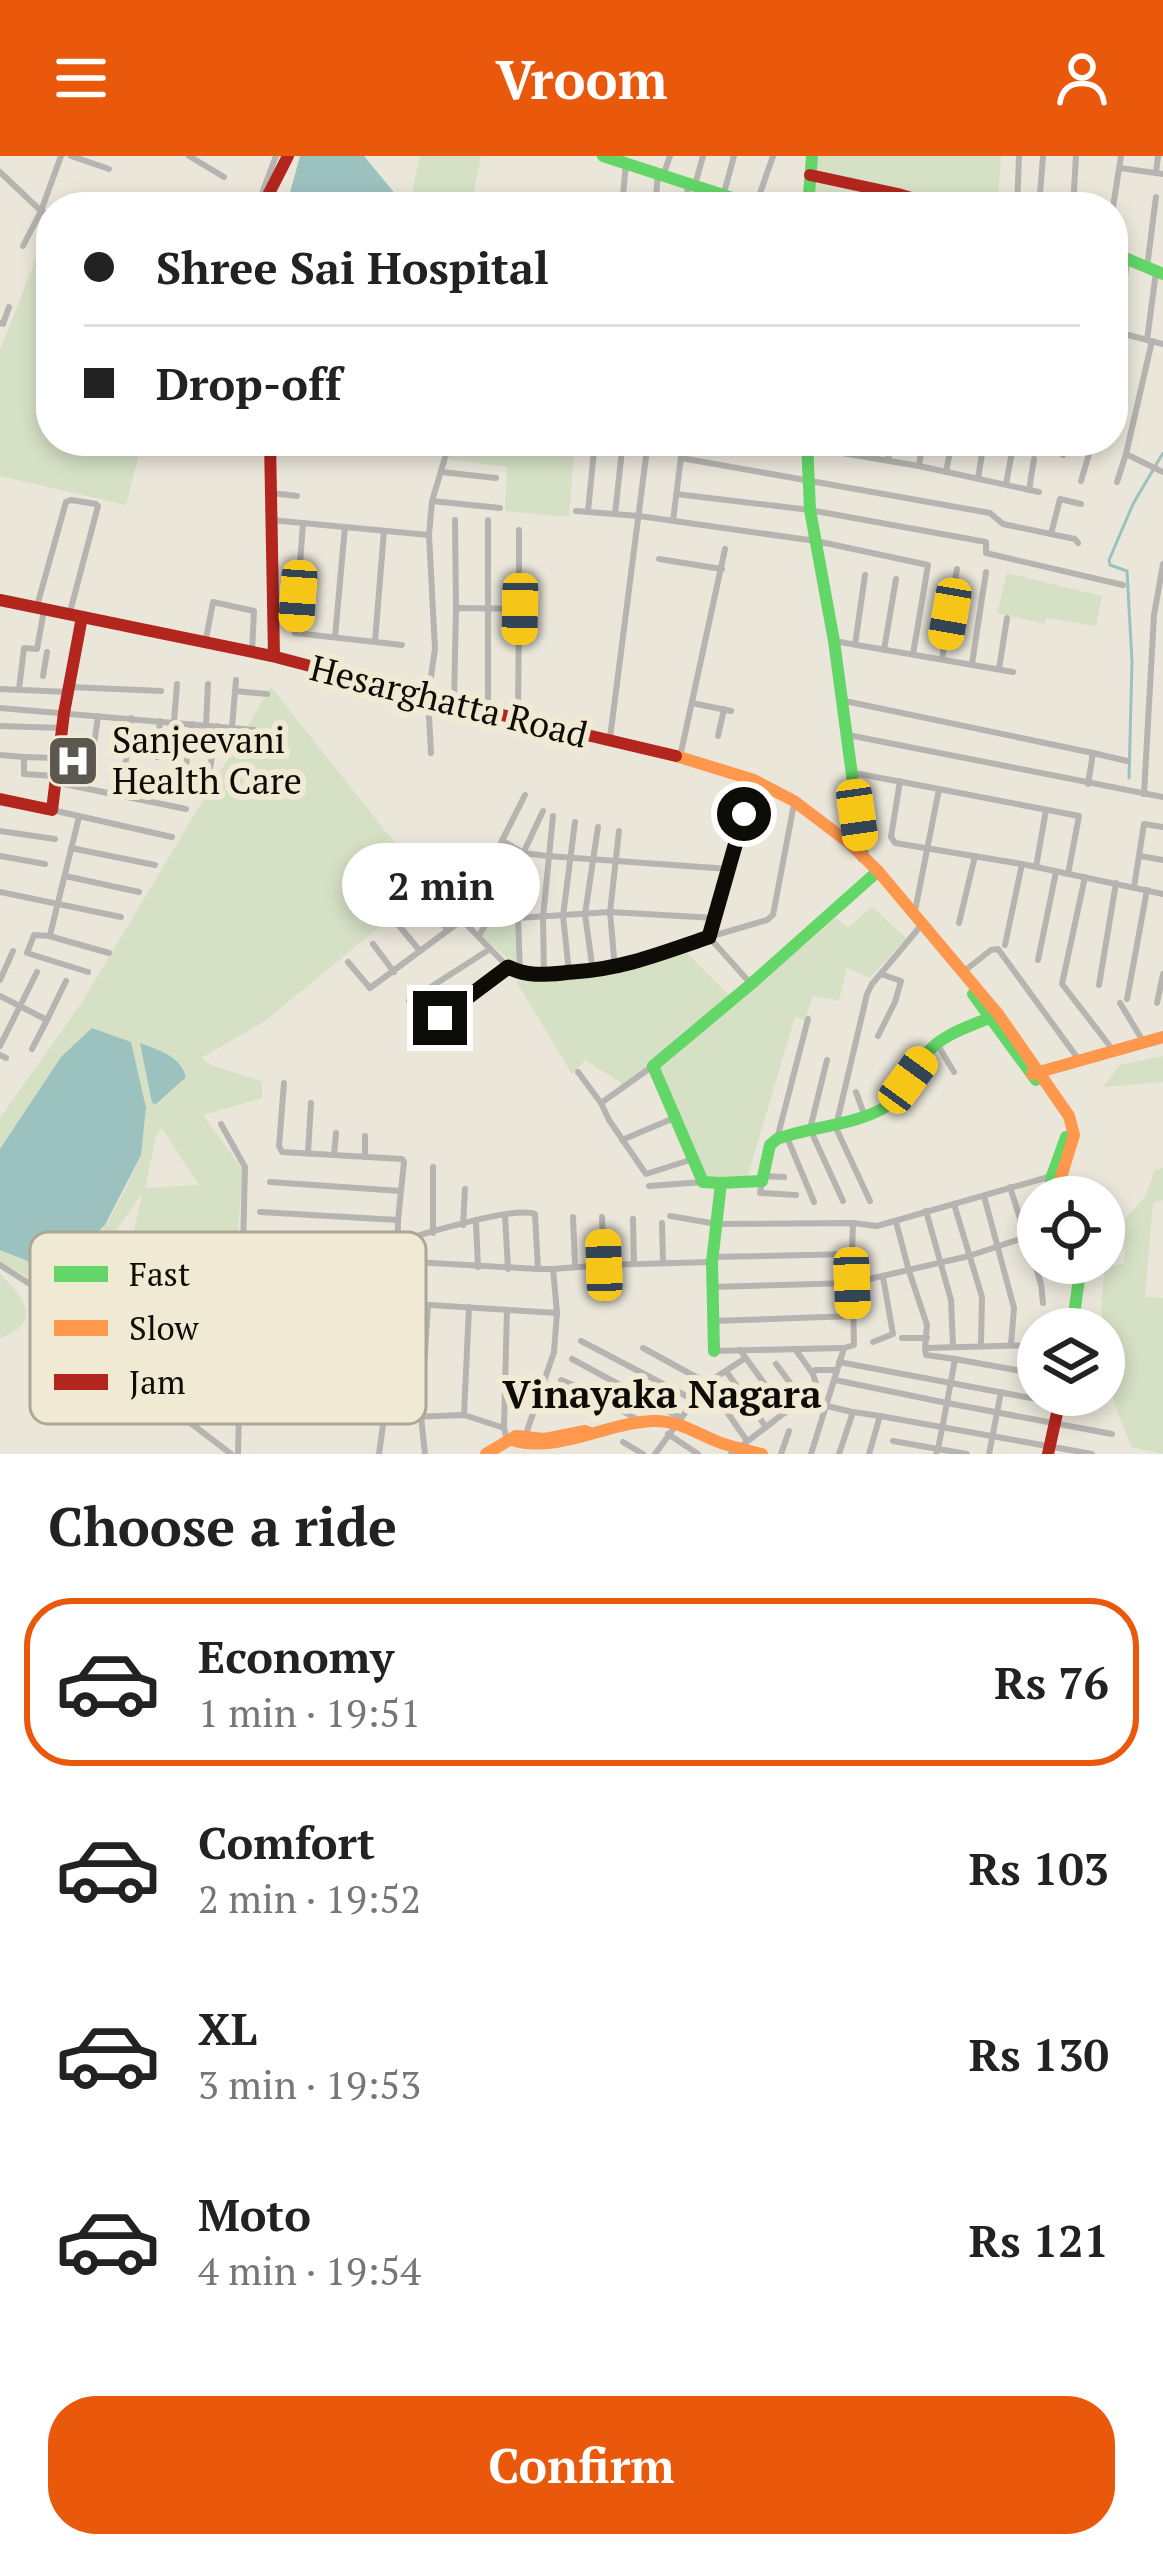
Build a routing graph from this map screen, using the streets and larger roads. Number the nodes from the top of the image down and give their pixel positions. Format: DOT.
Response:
graph roads {
  1 [pos="45,156"];
  2 [pos="71,156"];
  3 [pos="189,156"];
  4 [pos="276,156"];
  5 [pos="287,156"];
  6 [pos="603,156"];
  7 [pos="670,156"];
  8 [pos="704,156"];
  9 [pos="734,156"];
  10 [pos="773,156"];
  11 [pos="812,156"];
  12 [pos="1019,156"];
  13 [pos="1043,156"];
  14 [pos="1076,156"];
  15 [pos="1121,156"];
  16 [pos="1158,156"];
  17 [pos="59,159"];
  18 [pos="634,162"];
  19 [pos="1120,168"];
  20 [pos="109,170"];
  21 [pos="0,172"];
  22 [pos="1159,173"];
  23 [pos="661,175"];
  24 [pos="810,175"];
  25 [pos="224,177"];
  26 [pos="47,192"];
  27 [pos="262,192"];
  28 [pos="271,192"];
  29 [pos="626,192"];
  30 [pos="658,192"];
  31 [pos="710,192"];
  32 [pos="713,192"];
  33 [pos="714,192"];
  34 [pos="762,192"];
  35 [pos="809,192"];
  36 [pos="868,192"];
  37 [pos="1018,192"];
  38 [pos="1040,192"];
  39 [pos="1074,192"];
  40 [pos="1116,192"];
  41 [pos="1156,197"];
  42 [pos="36,207"];
  43 [pos="36,219"];
  44 [pos="22,246"];
  45 [pos="1155,271"];
  46 [pos="9,307"];
  47 [pos="1,326"];
  48 [pos="1128,334"];
  49 [pos="1149,340"];
  50 [pos="1163,344"];
  51 [pos="1128,446"];
  52 [pos="1128,455"];
  53 [pos="270,456"];
  54 [pos="445,456"];
  55 [pos="594,456"];
  56 [pos="621,456"];
  57 [pos="647,456"];
  58 [pos="807,456"];
  59 [pos="856,456"];
  60 [pos="889,456"];
  61 [pos="921,456"];
  62 [pos="949,456"];
  63 [pos="982,456"];
  64 [pos="1011,456"];
  65 [pos="1089,456"];
  66 [pos="1125,456"];
  67 [pos="681,458"];
  68 [pos="1034,459"];
  69 [pos="888,460"];
  70 [pos="919,466"];
  71 [pos="1158,470"];
  72 [pos="441,472"];
  73 [pos="946,472"];
  74 [pos="496,478"];
  75 [pos="978,478"];
  76 [pos="1081,481"];
  77 [pos="808,482"];
  78 [pos="1117,482"];
  79 [pos="1006,484"];
  80 [pos="1029,490"];
  81 [pos="1039,492"];
  82 [pos="271,493"];
  83 [pos="676,494"];
  84 [pos="297,496"];
  85 [pos="432,501"];
  86 [pos="1081,504"];
  87 [pos="500,508"];
  88 [pos="810,510"];
  89 [pos="576,511"];
  90 [pos="588,511"];
  91 [pos="615,514"];
  92 [pos="640,516"];
  93 [pos="272,520"];
  94 [pos="455,520"];
  95 [pos="488,520"];
  96 [pos="673,521"];
  97 [pos="303,523"];
  98 [pos="344,527"];
  99 [pos="519,530"];
  100 [pos="385,532"];
  101 [pos="1051,534"];
  102 [pos="429,535"];
  103 [pos="816,542"];
  104 [pos="1078,543"];
  105 [pos="725,549"];
  106 [pos="659,559"];
  107 [pos="1163,564"];
  108 [pos="722,569"];
  109 [pos="957,569"];
  110 [pos="986,572"];
  111 [pos="865,575"];
  112 [pos="896,580"];
  113 [pos="1124,585"];
  114 [pos="0,600"];
  115 [pos="456,608"];
  116 [pos="489,608"];
  117 [pos="40,609"];
  118 [pos="520,609"];
  119 [pos="76,616"];
  120 [pos="1159,616"];
  121 [pos="1007,618"];
  122 [pos="275,633"];
  123 [pos="295,633"];
  124 [pos="335,638"];
  125 [pos="834,641"];
  126 [pos="205,643"];
  127 [pos="375,643"];
  128 [pos="402,645"];
  129 [pos="855,645"];
  130 [pos="884,650"];
  131 [pos="252,651"];
  132 [pos="47,652"];
  133 [pos="1153,653"];
  134 [pos="913,654"];
  135 [pos="1163,655"];
  136 [pos="274,656"];
  137 [pos="942,658"];
  138 [pos="973,664"];
  139 [pos="999,669"];
  140 [pos="1013,672"];
  141 [pos="43,676"];
  142 [pos="236,680"];
  143 [pos="177,684"];
  144 [pos="208,684"];
  145 [pos="0,688"];
  146 [pos="19,689"];
  147 [pos="69,689"];
  148 [pos="161,691"];
  149 [pos="235,691"];
  150 [pos="266,694"];
  151 [pos="1151,696"];
  152 [pos="428,697"];
  153 [pos="1163,698"];
  154 [pos="841,700"];
  155 [pos="692,703"];
  156 [pos="454,704"];
  157 [pos="0,708"];
  158 [pos="488,712"];
  159 [pos="64,713"];
  160 [pos="98,716"];
  161 [pos="131,718"];
  162 [pos="518,719"];
  163 [pos="160,721"];
  164 [pos="174,722"];
  165 [pos="192,724"];
  166 [pos="206,725"];
  167 [pos="0,726"];
  168 [pos="217,726"];
  169 [pos="63,728"];
  170 [pos="232,728"];
  171 [pos="255,730"];
  172 [pos="844,735"];
  173 [pos="718,736"];
  174 [pos="1148,740"];
  175 [pos="610,742"];
  176 [pos="1163,742"];
  177 [pos="431,753"];
  178 [pos="1094,753"];
  179 [pos="0,755"];
  180 [pos="24,757"];
  181 [pos="157,757"];
  182 [pos="680,757"];
  183 [pos="58,758"];
  184 [pos="1127,760"];
  185 [pos="850,772"];
  186 [pos="90,773"];
  187 [pos="124,777"];
  188 [pos="55,779"];
  189 [pos="754,780"];
  190 [pos="900,782"];
  191 [pos="1088,784"];
  192 [pos="183,787"];
  193 [pos="207,787"];
  194 [pos="939,789"];
  195 [pos="1144,794"];
  196 [pos="526,795"];
  197 [pos="1163,797"];
  198 [pos="0,799"];
  199 [pos="794,800"];
  200 [pos="186,809"];
  201 [pos="52,810"];
  202 [pos="1046,810"];
  203 [pos="543,811"];
  204 [pos="553,816"];
  205 [pos="79,817"];
  206 [pos="575,822"];
  207 [pos="598,827"];
  208 [pos="1163,827"];
  209 [pos="0,831"];
  210 [pos="619,831"];
  211 [pos="172,837"];
  212 [pos="55,839"];
  213 [pos="503,841"];
  214 [pos="71,848"];
  215 [pos="930,848"];
  216 [pos="524,853"];
  217 [pos="0,856"];
  218 [pos="547,856"];
  219 [pos="975,856"];
  220 [pos="1140,856"];
  221 [pos="569,859"];
  222 [pos="1163,860"];
  223 [pos="593,861"];
  224 [pos="520,862"];
  225 [pos="616,863"];
  226 [pos="1022,864"];
  227 [pos="45,865"];
  228 [pos="155,865"];
  229 [pos="871,867"];
  230 [pos="1036,867"];
  231 [pos="729,869"];
  232 [pos="1056,872"];
  233 [pos="1069,874"];
  234 [pos="65,876"];
  235 [pos="1085,877"];
  236 [pos="1116,883"];
  237 [pos="1134,887"];
  238 [pos="1147,890"];
  239 [pos="0,892"];
  240 [pos="139,892"];
  241 [pos="1163,895"];
  242 [pos="421,899"];
  243 [pos="59,902"];
  244 [pos="610,912"];
  245 [pos="585,914"];
  246 [pos="912,914"];
  247 [pos="543,916"];
  248 [pos="563,916"];
  249 [pos="121,917"];
  250 [pos="518,918"];
  251 [pos="715,918"];
  252 [pos="462,920"];
  253 [pos="396,922"];
  254 [pos="959,923"];
  255 [pos="919,928"];
  256 [pos="448,930"];
  257 [pos="49,936"];
  258 [pos="479,936"];
  259 [pos="709,937"];
  260 [pos="373,944"];
  261 [pos="1005,945"];
  262 [pos="490,949"];
  263 [pos="13,951"];
  264 [pos="420,951"];
  265 [pos="109,953"];
  266 [pos="1038,959"];
  267 [pos="348,962"];
  268 [pos="508,967"];
  269 [pos="615,969"];
  270 [pos="38,972"];
  271 [pos="88,972"];
  272 [pos="394,972"];
  273 [pos="569,972"];
  274 [pos="593,972"];
  275 [pos="963,972"];
  276 [pos="520,973"];
  277 [pos="880,974"];
  278 [pos="1163,974"];
  279 [pos="544,976"];
  280 [pos="0,980"];
  281 [pos="65,981"];
  282 [pos="752,984"];
  283 [pos="1099,985"];
  284 [pos="0,996"];
  285 [pos="409,1001"];
  286 [pos="1157,1003"];
  287 [pos="20,1006"];
  288 [pos="994,1016"];
  289 [pos="440,1018"];
  290 [pos="808,1019"];
  291 [pos="47,1020"];
  292 [pos="878,1036"];
  293 [pos="1163,1036"];
  294 [pos="1144,1042"];
  295 [pos="937,1044"];
  296 [pos="32,1048"];
  297 [pos="1113,1050"];
  298 [pos="2,1053"];
  299 [pos="827,1060"];
  300 [pos="1079,1060"];
  301 [pos="652,1066"];
  302 [pos="578,1072"];
  303 [pos="954,1072"];
  304 [pos="1035,1072"];
  305 [pos="284,1083"];
  306 [pos="856,1092"];
  307 [pos="311,1103"];
  308 [pos="601,1103"];
  309 [pos="864,1114"];
  310 [pos="675,1117"];
  311 [pos="835,1122"];
  312 [pos="221,1124"];
  313 [pos="810,1129"];
  314 [pos="336,1132"];
  315 [pos="365,1136"];
  316 [pos="781,1137"];
  317 [pos="622,1140"];
  318 [pos="308,1154"];
  319 [pos="334,1156"];
  320 [pos="365,1157"];
  321 [pos="693,1160"];
  322 [pos="433,1167"];
  323 [pos="1052,1176"];
  324 [pos="1059,1176"];
  325 [pos="784,1177"];
  326 [pos="763,1179"];
  327 [pos="270,1182"];
  328 [pos="704,1182"];
  329 [pos="721,1183"];
  330 [pos="1017,1185"];
  331 [pos="649,1186"];
  332 [pos="1010,1187"];
  333 [pos="465,1189"];
  334 [pos="401,1191"];
  335 [pos="796,1195"];
  336 [pos="984,1196"];
  337 [pos="843,1201"];
  338 [pos="870,1201"];
  339 [pos="814,1202"];
  340 [pos="954,1204"];
  341 [pos="1017,1208"];
  342 [pos="926,1211"];
  343 [pos="260,1212"];
  344 [pos="505,1215"];
  345 [pos="670,1216"];
  346 [pos="573,1217"];
  347 [pos="602,1217"];
  348 [pos="634,1219"];
  349 [pos="398,1220"];
  350 [pos="476,1222"];
  351 [pos="896,1222"];
  352 [pos="662,1223"];
  353 [pos="854,1223"];
  354 [pos="717,1224"];
  355 [pos="463,1226"];
  356 [pos="244,1232"];
  357 [pos="398,1232"];
  358 [pos="433,1233"];
  359 [pos="426,1234"];
  360 [pos="1017,1241"];
  361 [pos="996,1248"];
  362 [pos="852,1254"];
  363 [pos="969,1256"];
  364 [pos="713,1260"];
  365 [pos="426,1263"];
  366 [pos="663,1263"];
  367 [pos="0,1264"];
  368 [pos="634,1264"];
  369 [pos="939,1264"];
  370 [pos="604,1265"];
  371 [pos="575,1266"];
  372 [pos="478,1267"];
  373 [pos="508,1269"];
  374 [pos="538,1269"];
  375 [pos="553,1269"];
  376 [pos="909,1271"];
  377 [pos="883,1277"];
  378 [pos="852,1283"];
  379 [pos="1041,1284"];
  380 [pos="30,1285"];
  381 [pos="712,1287"];
  382 [pos="1042,1303"];
  383 [pos="428,1305"];
  384 [pos="469,1307"];
  385 [pos="507,1310"];
  386 [pos="557,1313"];
  387 [pos="854,1316"];
  388 [pos="712,1321"];
  389 [pos="426,1337"];
  390 [pos="902,1338"];
  391 [pos="927,1338"];
  392 [pos="580,1341"];
  393 [pos="873,1342"];
  394 [pos="981,1344"];
  395 [pos="1011,1344"];
  396 [pos="1017,1344"];
  397 [pos="952,1346"];
  398 [pos="643,1348"];
  399 [pos="844,1348"];
  400 [pos="925,1348"];
  401 [pos="795,1349"];
  402 [pos="714,1351"];
  403 [pos="742,1354"];
  404 [pos="572,1359"];
  405 [pos="956,1359"];
  406 [pos="776,1364"];
  407 [pos="838,1366"];
  408 [pos="725,1370"];
  409 [pos="1017,1370"];
  410 [pos="812,1374"];
  411 [pos="561,1380"];
  412 [pos="835,1380"];
  413 [pos="950,1382"];
  414 [pos="707,1383"];
  415 [pos="1001,1392"];
  416 [pos="1017,1394"];
  417 [pos="692,1399"];
  418 [pos="802,1399"];
  419 [pos="947,1403"];
  420 [pos="827,1406"];
  421 [pos="785,1412"];
  422 [pos="853,1412"];
  423 [pos="997,1413"];
  424 [pos="464,1415"];
  425 [pos="426,1416"];
  426 [pos="880,1416"];
  427 [pos="1053,1416"];
  428 [pos="642,1422"];
  429 [pos="193,1424"];
  430 [pos="236,1424"];
  431 [pos="383,1424"];
  432 [pos="422,1424"];
  433 [pos="1052,1424"];
  434 [pos="674,1425"];
  435 [pos="766,1427"];
  436 [pos="942,1427"];
  437 [pos="789,1431"];
  438 [pos="1112,1434"];
  439 [pos="993,1435"];
  440 [pos="508,1441"];
  441 [pos="893,1441"];
  442 [pos="623,1442"];
  443 [pos="747,1450"];
  444 [pos="1046,1450"];
  445 [pos="937,1452"];
  446 [pos="235,1454"];
  447 [pos="379,1454"];
  448 [pos="425,1454"];
  449 [pos="486,1454"];
  450 [pos="643,1454"];
  451 [pos="655,1454"];
  452 [pos="698,1454"];
  453 [pos="781,1454"];
  454 [pos="811,1454"];
  455 [pos="839,1454"];
  456 [pos="868,1454"];
  457 [pos="967,1454"];
  458 [pos="989,1454"];
  459 [pos="1092,1454"];
  1 -- 17 [label="street"];
  2 -- 20 [label="street"];
  3 -- 25 [label="street"];
  4 -- 27 [label="street"];
  5 -- 28 [label="street"];
  6 -- 18 [label="street"];
  7 -- 23 [label="street"];
  8 -- 32 [label="street"];
  9 -- 33 [label="street"];
  10 -- 34 [label="street"];
  11 -- 24 [label="street"];
  12 -- 37 [label="street"];
  13 -- 38 [label="street"];
  14 -- 39 [label="street"];
  15 -- 19 [label="street"];
  16 -- 22 [label="street"];
  17 -- 26 [label="street"];
  18 -- 23 [label="street"];
  18 -- 29 [label="street"];
  19 -- 22 [label="street"];
  19 -- 40 [label="street"];
  21 -- 42 [label="street"];
  23 -- 30 [label="street"];
  23 -- 31 [label="street"];
  24 -- 35 [label="street"];
  24 -- 36 [label="street"];
  41 -- 45 [label="street"];
  43 -- 44 [label="street"];
  45 -- 49 [label="street"];
  46 -- 47 [label="street"];
  48 -- 49 [label="street"];
  49 -- 50 [label="street"];
  49 -- 51 [label="street"];
  52 -- 71 [label="street"];
  53 -- 82 [label="street"];
  54 -- 72 [label="street"];
  55 -- 90 [label="street"];
  56 -- 91 [label="street"];
  57 -- 92 [label="street"];
  58 -- 77 [label="street"];
  59 -- 69 [label="street"];
  60 -- 69 [label="street"];
  61 -- 70 [label="street"];
  62 -- 73 [label="street"];
  63 -- 75 [label="street"];
  64 -- 79 [label="street"];
  65 -- 76 [label="street"];
  66 -- 78 [label="street"];
  67 -- 77 [label="street"];
  67 -- 83 [label="street"];
  68 -- 80 [label="street"];
  69 -- 70 [label="street"];
  70 -- 73 [label="street"];
  72 -- 74 [label="street"];
  72 -- 85 [label="street"];
  73 -- 75 [label="street"];
  75 -- 79 [label="street"];
  77 -- 88 [label="street"];
  77 -- 101 [label="street"];
  79 -- 80 [label="street"];
  80 -- 81 [label="street"];
  82 -- 84 [label="street"];
  82 -- 93 [label="street"];
  83 -- 88 [label="street"];
  83 -- 96 [label="street"];
  85 -- 87 [label="street"];
  85 -- 102 [label="street"];
  86 -- 101 [label="street"];
  88 -- 103 [label="street"];
  88 -- 113 [label="street"];
  89 -- 90 [label="street"];
  90 -- 91 [label="street"];
  91 -- 92 [label="street"];
  92 -- 96 [label="street"];
  92 -- 175 [label="street"];
  93 -- 97 [label="street"];
  93 -- 122 [label="street"];
  94 -- 115 [label="street"];
  95 -- 116 [label="street"];
  96 -- 103 [label="street"];
  97 -- 98 [label="street"];
  97 -- 123 [label="street"];
  98 -- 100 [label="street"];
  98 -- 124 [label="street"];
  99 -- 118 [label="street"];
  100 -- 102 [label="street"];
  100 -- 127 [label="street"];
  101 -- 104 [label="street"];
  102 -- 152 [label="street"];
  103 -- 125 [label="street"];
  103 -- 134 [label="street"];
  105 -- 108 [label="street"];
  106 -- 108 [label="street"];
  107 -- 120 [label="street"];
  108 -- 155 [label="street"];
  109 -- 137 [label="street"];
  110 -- 138 [label="street"];
  111 -- 129 [label="street"];
  112 -- 130 [label="street"];
  114 -- 117 [label="street, Hesarghatta Road"];
  115 -- 116 [label="street"];
  115 -- 156 [label="street"];
  116 -- 118 [label="street"];
  116 -- 158 [label="street"];
  117 -- 119 [label="street, Hesarghatta Road"];
  117 -- 119 [label="street"];
  117 -- 132 [label="street"];
  118 -- 162 [label="street"];
  119 -- 126 [label="street, Hesarghatta Road"];
  119 -- 147 [label="street"];
  120 -- 133 [label="street"];
  121 -- 139 [label="street"];
  122 -- 123 [label="street"];
  122 -- 136 [label="street"];
  123 -- 124 [label="street"];
  124 -- 127 [label="street"];
  125 -- 129 [label="street"];
  125 -- 154 [label="street"];
  126 -- 131 [label="street, Hesarghatta Road"];
  126 -- 131 [label="street"];
  127 -- 128 [label="street"];
  129 -- 130 [label="street"];
  130 -- 134 [label="street"];
  131 -- 136 [label="street, Hesarghatta Road"];
  132 -- 141 [label="street"];
  132 -- 146 [label="street"];
  133 -- 135 [label="street"];
  133 -- 151 [label="street"];
  134 -- 137 [label="street"];
  136 -- 152 [label="street, Hesarghatta Road"];
  137 -- 138 [label="street"];
  138 -- 139 [label="street"];
  139 -- 140 [label="street"];
  142 -- 149 [label="street"];
  143 -- 164 [label="street"];
  144 -- 166 [label="street"];
  145 -- 146 [label="street"];
  146 -- 147 [label="street"];
  147 -- 148 [label="street"];
  147 -- 159 [label="street"];
  149 -- 150 [label="street"];
  149 -- 170 [label="street"];
  151 -- 153 [label="street"];
  151 -- 174 [label="street"];
  152 -- 156 [label="street, Hesarghatta Road"];
  152 -- 177 [label="street"];
  154 -- 172 [label="street"];
  154 -- 178 [label="street"];
  155 -- 173 [label="street"];
  155 -- 182 [label="street"];
  156 -- 158 [label="street, Hesarghatta Road"];
  157 -- 159 [label="street"];
  158 -- 162 [label="street, Hesarghatta Road"];
  159 -- 160 [label="street"];
  159 -- 169 [label="street"];
  160 -- 161 [label="street"];
  160 -- 186 [label="street"];
  161 -- 163 [label="street"];
  161 -- 187 [label="street"];
  162 -- 175 [label="street, Hesarghatta Road"];
  163 -- 164 [label="street"];
  163 -- 181 [label="street"];
  164 -- 165 [label="street"];
  165 -- 166 [label="street"];
  165 -- 192 [label="street"];
  166 -- 168 [label="street"];
  167 -- 169 [label="street"];
  168 -- 170 [label="street"];
  168 -- 193 [label="street"];
  169 -- 183 [label="street"];
  170 -- 171 [label="street"];
  172 -- 185 [label="street"];
  172 -- 191 [label="street"];
  174 -- 176 [label="street"];
  174 -- 195 [label="street"];
  175 -- 182 [label="street, Hesarghatta Road"];
  178 -- 184 [label="street"];
  178 -- 191 [label="street"];
  179 -- 180 [label="street"];
  180 -- 183 [label="street"];
  180 -- 188 [label="street"];
  182 -- 189 [label="street, Hesarghatta Road"];
  183 -- 188 [label="street"];
  185 -- 190 [label="street"];
  185 -- 229 [label="street"];
  188 -- 200 [label="street"];
  188 -- 201 [label="street"];
  189 -- 199 [label="street, Hesarghatta Road"];
  189 -- 231 [label="street"];
  190 -- 194 [label="street"];
  190 -- 215 [label="street"];
  191 -- 195 [label="street"];
  194 -- 202 [label="street"];
  194 -- 215 [label="street"];
  195 -- 197 [label="street"];
  196 -- 213 [label="street"];
  198 -- 201 [label="street"];
  199 -- 229 [label="street, Hesarghatta Road"];
  199 -- 259 [label="street"];
  201 -- 205 [label="street"];
  202 -- 230 [label="street"];
  202 -- 233 [label="street"];
  203 -- 216 [label="street"];
  204 -- 218 [label="street"];
  205 -- 211 [label="street"];
  205 -- 214 [label="street"];
  206 -- 221 [label="street"];
  207 -- 223 [label="street"];
  208 -- 220 [label="street"];
  209 -- 212 [label="street"];
  210 -- 225 [label="street"];
  213 -- 216 [label="street"];
  213 -- 252 [label="street"];
  214 -- 228 [label="street"];
  214 -- 234 [label="street"];
  215 -- 219 [label="street"];
  215 -- 246 [label="street"];
  216 -- 218 [label="street"];
  216 -- 224 [label="street"];
  217 -- 227 [label="street"];
  218 -- 221 [label="street"];
  218 -- 247 [label="street"];
  219 -- 226 [label="street"];
  219 -- 254 [label="street"];
  220 -- 222 [label="street"];
  220 -- 237 [label="street"];
  221 -- 223 [label="street"];
  221 -- 248 [label="street"];
  223 -- 225 [label="street"];
  223 -- 245 [label="street"];
  224 -- 250 [label="street"];
  224 -- 258 [label="street"];
  225 -- 231 [label="street"];
  225 -- 244 [label="street"];
  226 -- 230 [label="street"];
  226 -- 261 [label="street"];
  229 -- 246 [label="street, Hesarghatta Road"];
  229 -- 282 [label="street"];
  230 -- 232 [label="street"];
  231 -- 251 [label="street"];
  232 -- 233 [label="street"];
  232 -- 266 [label="street"];
  233 -- 235 [label="street"];
  234 -- 240 [label="street"];
  234 -- 243 [label="street"];
  235 -- 236 [label="street"];
  235 -- 297 [label="street"];
  236 -- 237 [label="street"];
  236 -- 283 [label="street"];
  237 -- 238 [label="street"];
  238 -- 241 [label="street"];
  238 -- 294 [label="street"];
  239 -- 243 [label="street"];
  242 -- 256 [label="street"];
  243 -- 249 [label="street"];
  243 -- 257 [label="street"];
  244 -- 245 [label="street"];
  244 -- 251 [label="street"];
  244 -- 269 [label="street"];
  245 -- 248 [label="street"];
  245 -- 274 [label="street"];
  246 -- 255 [label="street, Hesarghatta Road"];
  246 -- 275 [label="street, Hesarghatta Road"];
  247 -- 248 [label="street"];
  247 -- 250 [label="street"];
  247 -- 279 [label="street"];
  248 -- 273 [label="street"];
  250 -- 276 [label="street"];
  251 -- 259 [label="street"];
  252 -- 256 [label="street"];
  252 -- 258 [label="street"];
  253 -- 264 [label="street"];
  255 -- 277 [label="street"];
  255 -- 288 [label="street, Hesarghatta Road"];
  256 -- 264 [label="street"];
  257 -- 265 [label="street"];
  257 -- 271 [label="street"];
  258 -- 262 [label="street"];
  259 -- 269 [label="street"];
  259 -- 282 [label="street"];
  260 -- 272 [label="street"];
  262 -- 268 [label="street"];
  262 -- 285 [label="street"];
  263 -- 280 [label="street"];
  264 -- 272 [label="street"];
  267 -- 272 [label="street"];
  268 -- 276 [label="street"];
  268 -- 289 [label="street"];
  269 -- 274 [label="street"];
  270 -- 287 [label="street"];
  273 -- 274 [label="street"];
  273 -- 279 [label="street"];
  275 -- 288 [label="street, Hesarghatta Road"];
  275 -- 300 [label="street"];
  276 -- 279 [label="street"];
  277 -- 292 [label="street"];
  277 -- 311 [label="street"];
  278 -- 286 [label="street"];
  281 -- 291 [label="street"];
  282 -- 301 [label="street"];
  284 -- 287 [label="street"];
  287 -- 291 [label="street"];
  287 -- 298 [label="street"];
  288 -- 295 [label="street"];
  288 -- 304 [label="street, Hesarghatta Road"];
  290 -- 316 [label="street"];
  291 -- 296 [label="street"];
  293 -- 294 [label="street"];
  294 -- 297 [label="street"];
  295 -- 303 [label="street"];
  295 -- 309 [label="street"];
  297 -- 300 [label="street"];
  299 -- 313 [label="street"];
  300 -- 304 [label="street"];
  301 -- 308 [label="street"];
  301 -- 310 [label="street"];
  302 -- 308 [label="street"];
  304 -- 323 [label="street, Hesarghatta Road"];
  304 -- 324 [label="street, Hesarghatta Road"];
  305 -- 318 [label="street"];
  306 -- 309 [label="street"];
  307 -- 318 [label="street"];
  308 -- 317 [label="street"];
  309 -- 311 [label="street"];
  310 -- 317 [label="street"];
  310 -- 321 [label="street"];
  311 -- 313 [label="street"];
  311 -- 338 [label="street"];
  312 -- 356 [label="street"];
  313 -- 316 [label="street"];
  313 -- 337 [label="street"];
  314 -- 319 [label="street"];
  315 -- 320 [label="street"];
  316 -- 326 [label="street"];
  316 -- 339 [label="street"];
  317 -- 321 [label="street"];
  318 -- 319 [label="street"];
  319 -- 320 [label="street"];
  320 -- 334 [label="street"];
  321 -- 328 [label="street"];
  322 -- 358 [label="street"];
  325 -- 326 [label="street"];
  326 -- 329 [label="street"];
  326 -- 335 [label="street"];
  327 -- 334 [label="street"];
  328 -- 329 [label="street"];
  328 -- 331 [label="street"];
  329 -- 354 [label="street"];
  330 -- 332 [label="street"];
  332 -- 336 [label="street"];
  332 -- 341 [label="street"];
  333 -- 355 [label="street"];
  334 -- 349 [label="street"];
  336 -- 340 [label="street"];
  336 -- 361 [label="street"];
  340 -- 342 [label="street"];
  340 -- 363 [label="street"];
  342 -- 351 [label="street"];
  342 -- 369 [label="street"];
  343 -- 349 [label="street"];
  344 -- 350 [label="street"];
  344 -- 373 [label="street"];
  344 -- 374 [label="street"];
  345 -- 354 [label="street"];
  346 -- 371 [label="street"];
  347 -- 370 [label="street"];
  348 -- 368 [label="street"];
  349 -- 357 [label="street"];
  350 -- 355 [label="street"];
  350 -- 372 [label="street"];
  351 -- 353 [label="street"];
  351 -- 376 [label="street"];
  352 -- 366 [label="street"];
  353 -- 354 [label="street"];
  353 -- 362 [label="street"];
  354 -- 364 [label="street"];
  355 -- 358 [label="street"];
  358 -- 359 [label="street"];
  360 -- 361 [label="street"];
  361 -- 363 [label="street"];
  361 -- 395 [label="street"];
  362 -- 364 [label="street"];
  362 -- 378 [label="street"];
  363 -- 369 [label="street"];
  363 -- 394 [label="street"];
  364 -- 366 [label="street"];
  364 -- 381 [label="street"];
  365 -- 372 [label="street"];
  366 -- 368 [label="street"];
  367 -- 380 [label="street"];
  368 -- 370 [label="street"];
  369 -- 376 [label="street"];
  369 -- 397 [label="street"];
  370 -- 371 [label="street"];
  371 -- 375 [label="street"];
  372 -- 373 [label="street"];
  373 -- 374 [label="street"];
  374 -- 375 [label="street"];
  375 -- 386 [label="street"];
  376 -- 377 [label="street"];
  376 -- 391 [label="street"];
  377 -- 378 [label="street"];
  377 -- 393 [label="street"];
  378 -- 381 [label="street"];
  378 -- 387 [label="street"];
  379 -- 382 [label="street"];
  381 -- 388 [label="street"];
  383 -- 384 [label="street"];
  383 -- 389 [label="street"];
  384 -- 385 [label="street"];
  384 -- 424 [label="street"];
  385 -- 386 [label="street"];
  385 -- 440 [label="street"];
  386 -- 440 [label="street"];
  387 -- 388 [label="street"];
  387 -- 399 [label="street"];
  388 -- 402 [label="street"];
  390 -- 391 [label="street"];
  391 -- 400 [label="street"];
  392 -- 417 [label="street"];
  394 -- 395 [label="street"];
  394 -- 397 [label="street"];
  395 -- 396 [label="street"];
  397 -- 400 [label="street"];
  398 -- 414 [label="street"];
  399 -- 401 [label="street"];
  399 -- 407 [label="street"];
  400 -- 405 [label="street"];
  401 -- 403 [label="street"];
  401 -- 410 [label="street"];
  402 -- 403 [label="street"];
  403 -- 408 [label="street"];
  403 -- 421 [label="street"];
  404 -- 434 [label="street"];
  405 -- 409 [label="street"];
  405 -- 413 [label="street"];
  406 -- 418 [label="street"];
  407 -- 410 [label="street"];
  407 -- 412 [label="street"];
  407 -- 413 [label="street"];
  408 -- 414 [label="street"];
  408 -- 435 [label="street"];
  410 -- 418 [label="street"];
  411 -- 428 [label="street"];
  412 -- 419 [label="street"];
  412 -- 420 [label="street"];
  413 -- 415 [label="street"];
  413 -- 419 [label="street"];
  414 -- 417 [label="street"];
  414 -- 443 [label="street"];
  415 -- 416 [label="street"];
  415 -- 423 [label="street"];
  417 -- 434 [label="street"];
  418 -- 421 [label="street"];
  419 -- 423 [label="street"];
  419 -- 436 [label="street"];
  420 -- 422 [label="street"];
  420 -- 454 [label="street"];
  421 -- 435 [label="street"];
  422 -- 426 [label="street"];
  422 -- 455 [label="street"];
  423 -- 433 [label="street"];
  423 -- 439 [label="street"];
  424 -- 425 [label="street"];
  424 -- 440 [label="street"];
  426 -- 436 [label="street"];
  426 -- 456 [label="street"];
  427 -- 433 [label="street"];
  428 -- 434 [label="street"];
  428 -- 440 [label="street"];
  429 -- 446 [label="street"];
  430 -- 446 [label="street"];
  431 -- 447 [label="street"];
  432 -- 448 [label="street"];
  433 -- 438 [label="street"];
  433 -- 444 [label="street"];
  434 -- 443 [label="street"];
  434 -- 451 [label="street"];
  434 -- 452 [label="street"];
  435 -- 443 [label="street"];
  436 -- 439 [label="street"];
  436 -- 445 [label="street"];
  437 -- 453 [label="street"];
  439 -- 444 [label="street"];
  439 -- 458 [label="street"];
  440 -- 449 [label="street"];
  441 -- 445 [label="street"];
  442 -- 450 [label="street"];
  444 -- 459 [label="street"];
  445 -- 457 [label="street"];
}
